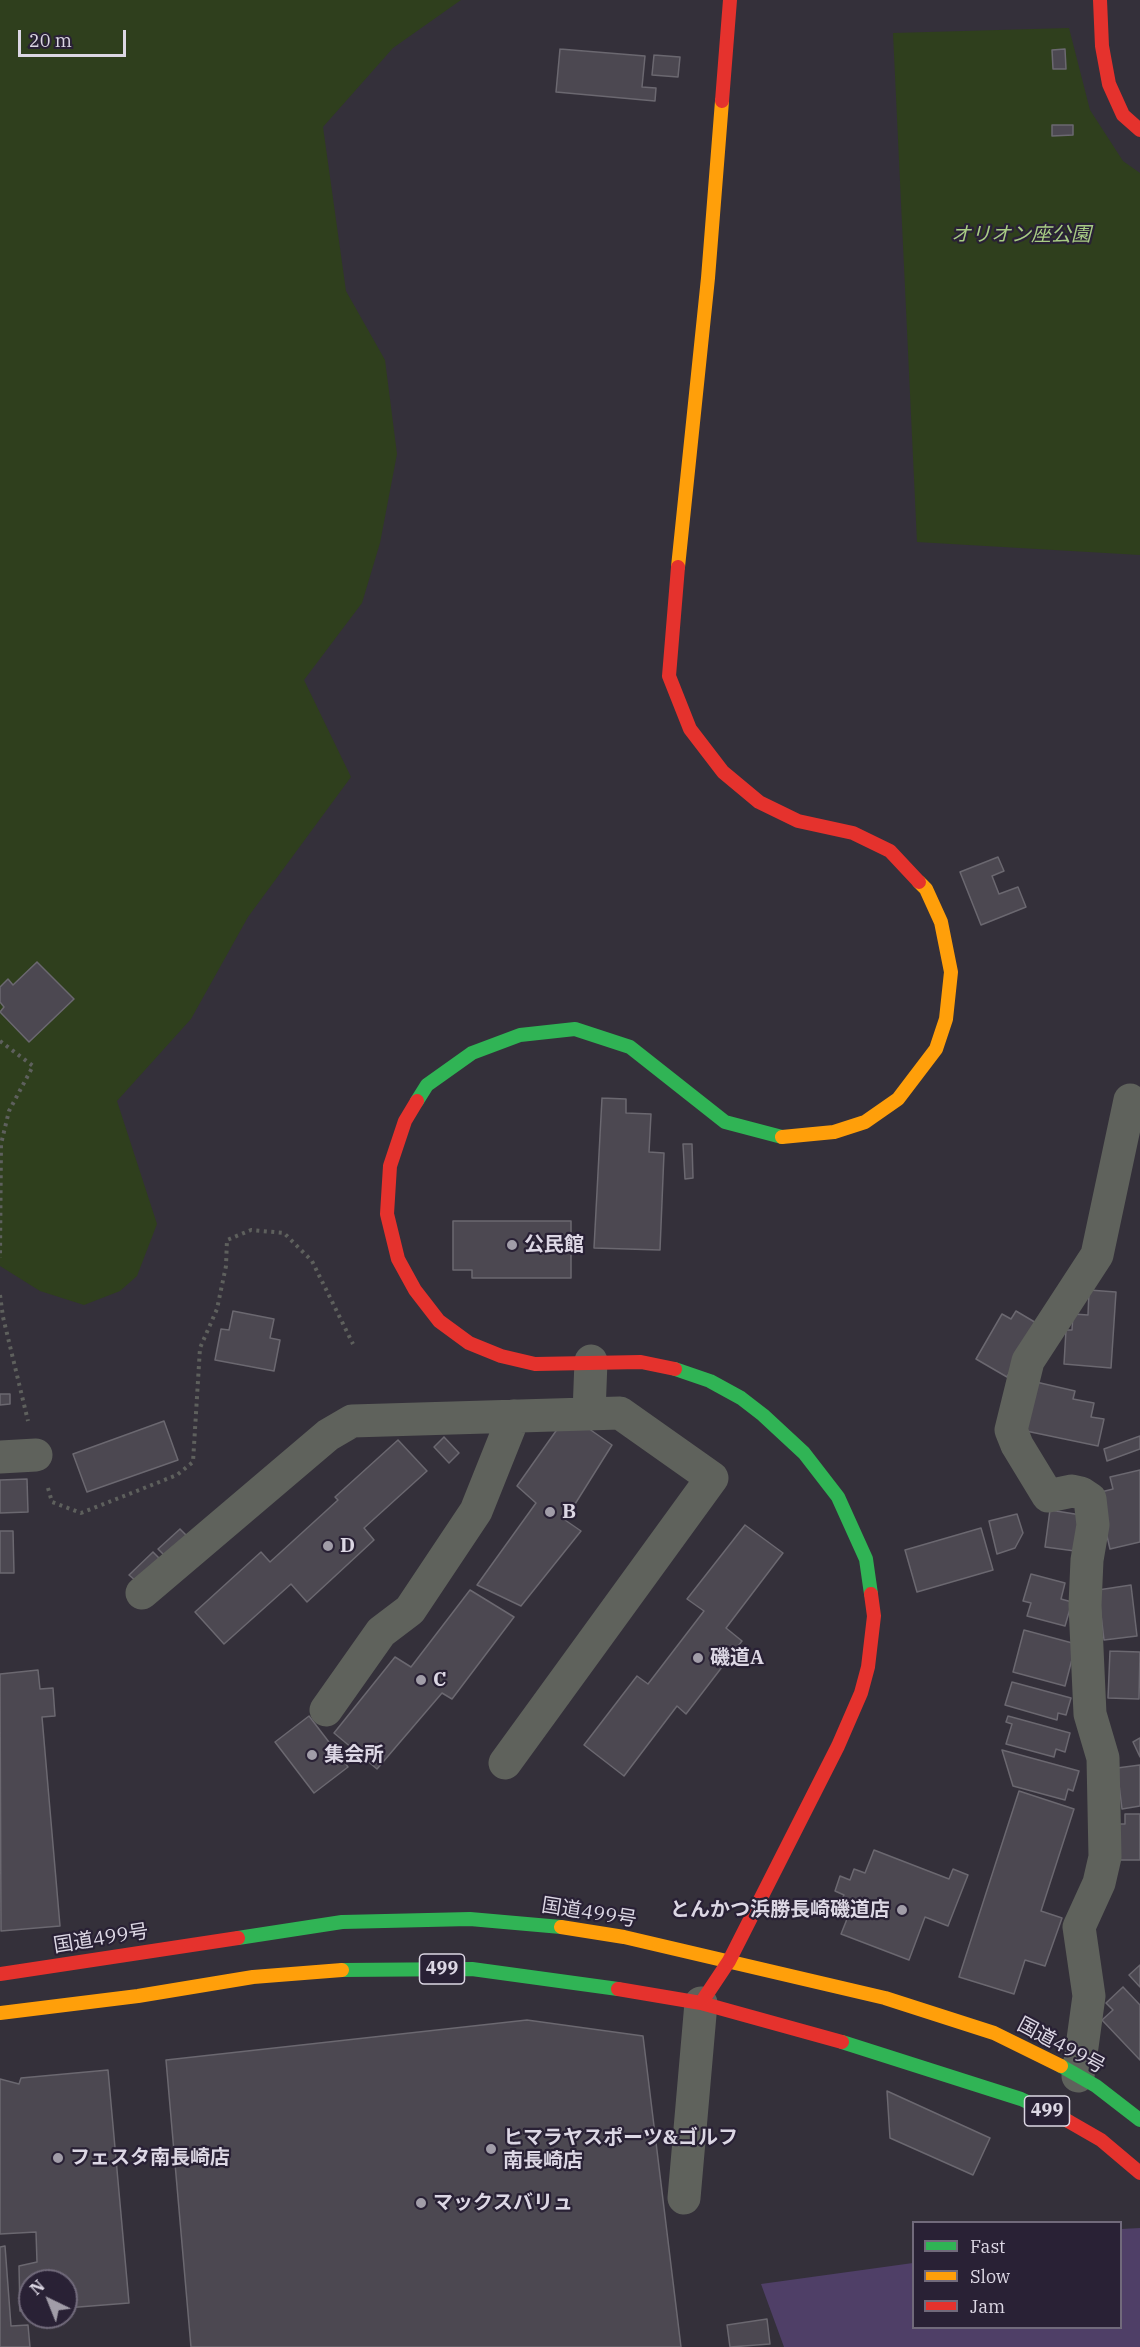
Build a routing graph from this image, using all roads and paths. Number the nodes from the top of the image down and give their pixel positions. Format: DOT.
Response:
graph roads {
  1 [pos="730,0"];
  2 [pos="1100,0"];
  3 [pos="1140,130"];
  4 [pos="0,1041"];
  5 [pos="1130,1100"];
  6 [pos="0,1258"];
  7 [pos="0,1295"];
  8 [pos="353,1344"];
  9 [pos="591,1361"];
  10 [pos="589,1413"];
  11 [pos="514,1416"];
  12 [pos="36,1455"];
  13 [pos="0,1457"];
  14 [pos="142,1593"];
  15 [pos="326,1710"];
  16 [pos="505,1763"];
  17 [pos="729,1961"];
  18 [pos="0,1974"];
  19 [pos="701,2003"];
  20 [pos="0,2013"];
  21 [pos="1078,2076"];
  22 [pos="1140,2120"];
  23 [pos="1140,2173"];
  24 [pos="684,2199"];
  1 -- 9 [label="main road"];
  2 -- 3 [label="main road"];
  4 -- 6 [label="path"];
  5 -- 21 [label="street"];
  7 -- 12 [label="path"];
  8 -- 12 [label="path"];
  9 -- 10 [label="street"];
  9 -- 17 [label="main road"];
  10 -- 11 [label="street"];
  10 -- 16 [label="street"];
  11 -- 14 [label="street"];
  11 -- 15 [label="street"];
  12 -- 13 [label="street"];
  17 -- 18 [label="main road, 国道499号 / 499"];
  17 -- 19 [label="main road"];
  17 -- 21 [label="main road, 国道499号 / 499"];
  19 -- 20 [label="main road, 499"];
  19 -- 23 [label="main road, 499"];
  19 -- 24 [label="street"];
  21 -- 22 [label="main road, 国道499号 / 499"];
}
